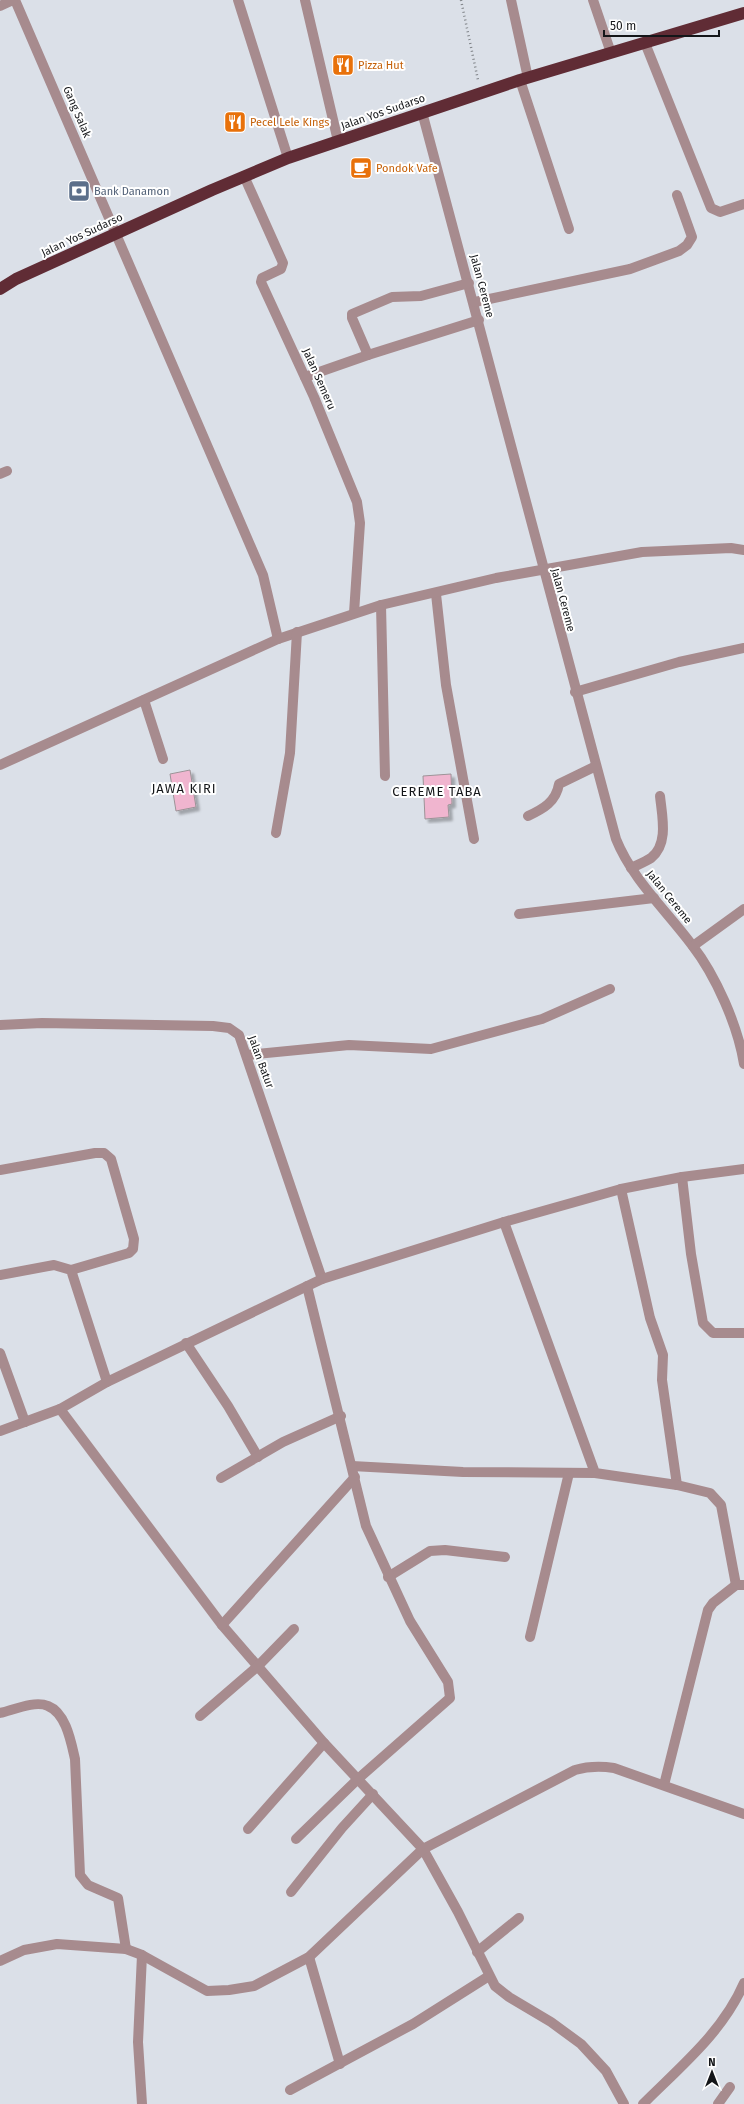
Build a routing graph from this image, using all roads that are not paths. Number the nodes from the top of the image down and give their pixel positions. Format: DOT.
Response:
graph roads {
  1 [pos="14,0"];
  2 [pos="238,0"];
  3 [pos="305,0"];
  4 [pos="511,0"];
  5 [pos="593,0"];
  6 [pos="0,6"];
  7 [pos="744,13"];
  8 [pos="645,43"];
  9 [pos="611,53"];
  10 [pos="524,79"];
  11 [pos="422,112"];
  12 [pos="338,141"];
  13 [pos="288,158"];
  14 [pos="244,176"];
  15 [pos="677,195"];
  16 [pos="744,204"];
  17 [pos="569,229"];
  18 [pos="116,233"];
  19 [pos="469,284"];
  20 [pos="0,289"];
  21 [pos="474,302"];
  22 [pos="479,320"];
  23 [pos="368,355"];
  24 [pos="306,377"];
  25 [pos="744,550"];
  26 [pos="543,570"];
  27 [pos="436,594"];
  28 [pos="381,605"];
  29 [pos="354,613"];
  30 [pos="297,632"];
  31 [pos="278,639"];
  32 [pos="744,648"];
  33 [pos="575,692"];
  34 [pos="144,700"];
  35 [pos="163,759"];
  36 [pos="0,765"];
  37 [pos="596,766"];
  38 [pos="385,776"];
  39 [pos="660,796"];
  40 [pos="528,816"];
  41 [pos="276,834"];
  42 [pos="474,839"];
  43 [pos="631,868"];
  44 [pos="654,898"];
  45 [pos="744,909"];
  46 [pos="519,914"];
  47 [pos="693,946"];
  48 [pos="610,989"];
  49 [pos="0,1025"];
  50 [pos="743,1051"];
  51 [pos="247,1055"];
  52 [pos="744,1064"];
  53 [pos="744,1169"];
  54 [pos="0,1170"];
  55 [pos="682,1178"];
  56 [pos="621,1189"];
  57 [pos="504,1222"];
  58 [pos="71,1270"];
  59 [pos="0,1275"];
  60 [pos="322,1279"];
  61 [pos="307,1286"];
  62 [pos="744,1333"];
  63 [pos="186,1343"];
  64 [pos="0,1353"];
  65 [pos="107,1382"];
  66 [pos="60,1409"];
  67 [pos="341,1416"];
  68 [pos="25,1422"];
  69 [pos="0,1431"];
  70 [pos="258,1457"];
  71 [pos="352,1466"];
  72 [pos="569,1473"];
  73 [pos="595,1473"];
  74 [pos="355,1477"];
  75 [pos="221,1478"];
  76 [pos="677,1485"];
  77 [pos="505,1558"];
  78 [pos="388,1577"];
  79 [pos="740,1585"];
  80 [pos="222,1625"];
  81 [pos="294,1629"];
  82 [pos="530,1637"];
  83 [pos="258,1666"];
  84 [pos="0,1713"];
  85 [pos="200,1716"];
  86 [pos="324,1743"];
  87 [pos="359,1778"];
  88 [pos="664,1785"];
  89 [pos="373,1794"];
  90 [pos="744,1814"];
  91 [pos="248,1828"];
  92 [pos="296,1839"];
  93 [pos="423,1849"];
  94 [pos="291,1892"];
  95 [pos="519,1918"];
  96 [pos="126,1949"];
  97 [pos="477,1952"];
  98 [pos="142,1955"];
  99 [pos="309,1957"];
  100 [pos="0,1961"];
  101 [pos="489,1976"];
  102 [pos="744,1983"];
  103 [pos="340,2064"];
  104 [pos="730,2087"];
  105 [pos="290,2090"];
  106 [pos="621,2103"];
  107 [pos="142,2104"];
  108 [pos="643,2104"];
  109 [pos="718,2104"];
  1 -- 6 [label="street"];
  1 -- 18 [label="street, Gang Salak"];
  2 -- 13 [label="street"];
  3 -- 12 [label="street"];
  4 -- 10 [label="street"];
  5 -- 9 [label="street"];
  7 -- 8 [label="highway, Jalan Yos Sudarso"];
  8 -- 9 [label="highway, Jalan Yos Sudarso"];
  8 -- 16 [label="street"];
  9 -- 10 [label="highway, Jalan Yos Sudarso"];
  10 -- 11 [label="highway, Jalan Yos Sudarso"];
  10 -- 17 [label="street"];
  11 -- 12 [label="highway, Jalan Yos Sudarso"];
  11 -- 19 [label="street, Jalan Cereme"];
  12 -- 13 [label="highway, Jalan Yos Sudarso"];
  13 -- 14 [label="highway, Jalan Yos Sudarso"];
  14 -- 18 [label="highway, Jalan Yos Sudarso"];
  14 -- 24 [label="street, Jalan Semeru"];
  15 -- 21 [label="street"];
  18 -- 20 [label="highway, Jalan Yos Sudarso"];
  18 -- 31 [label="street, Gang Salak"];
  19 -- 21 [label="street, Jalan Cereme"];
  19 -- 23 [label="street"];
  21 -- 22 [label="street, Jalan Cereme"];
  22 -- 23 [label="street"];
  22 -- 26 [label="street, Jalan Cereme"];
  23 -- 24 [label="street"];
  24 -- 29 [label="street, Jalan Semeru"];
  25 -- 26 [label="street"];
  26 -- 27 [label="street"];
  26 -- 33 [label="street, Jalan Cereme"];
  27 -- 28 [label="street"];
  27 -- 42 [label="street"];
  28 -- 29 [label="street"];
  28 -- 38 [label="street"];
  29 -- 30 [label="street"];
  30 -- 31 [label="street"];
  30 -- 41 [label="street"];
  31 -- 34 [label="street"];
  32 -- 33 [label="street"];
  33 -- 37 [label="street, Jalan Cereme"];
  34 -- 35 [label="street"];
  34 -- 36 [label="street"];
  37 -- 40 [label="street"];
  37 -- 43 [label="street, Jalan Cereme"];
  39 -- 43 [label="street"];
  43 -- 44 [label="street, Jalan Cereme"];
  44 -- 46 [label="street"];
  44 -- 47 [label="street, Jalan Cereme"];
  45 -- 47 [label="street"];
  47 -- 50 [label="street, Jalan Cereme"];
  48 -- 51 [label="street"];
  49 -- 51 [label="street, Jalan Batur"];
  50 -- 52 [label="street, Jalan Cereme"];
  51 -- 60 [label="street, Jalan Batur"];
  53 -- 55 [label="street"];
  54 -- 58 [label="street"];
  55 -- 56 [label="street"];
  55 -- 62 [label="street"];
  56 -- 57 [label="street"];
  56 -- 76 [label="street"];
  57 -- 60 [label="street"];
  57 -- 73 [label="street"];
  58 -- 59 [label="street"];
  58 -- 65 [label="street"];
  60 -- 61 [label="street"];
  61 -- 63 [label="street"];
  61 -- 67 [label="street"];
  63 -- 65 [label="street"];
  63 -- 70 [label="street"];
  64 -- 68 [label="street"];
  65 -- 66 [label="street"];
  66 -- 68 [label="street"];
  66 -- 80 [label="street"];
  67 -- 70 [label="street"];
  67 -- 71 [label="street"];
  68 -- 69 [label="street"];
  70 -- 75 [label="street"];
  71 -- 72 [label="street"];
  71 -- 74 [label="street"];
  72 -- 73 [label="street"];
  72 -- 82 [label="street"];
  73 -- 76 [label="street"];
  74 -- 78 [label="street"];
  74 -- 80 [label="street"];
  76 -- 79 [label="street"];
  77 -- 78 [label="street"];
  78 -- 87 [label="street"];
  79 -- 88 [label="street"];
  80 -- 83 [label="street"];
  81 -- 83 [label="street"];
  83 -- 85 [label="street"];
  83 -- 86 [label="street"];
  84 -- 96 [label="street"];
  86 -- 87 [label="street"];
  86 -- 91 [label="street"];
  87 -- 89 [label="street"];
  87 -- 92 [label="street"];
  88 -- 90 [label="street"];
  88 -- 93 [label="street"];
  89 -- 93 [label="street"];
  89 -- 94 [label="street"];
  93 -- 97 [label="street"];
  93 -- 99 [label="street"];
  95 -- 97 [label="street"];
  96 -- 98 [label="street"];
  96 -- 100 [label="street"];
  97 -- 101 [label="street"];
  98 -- 99 [label="street"];
  98 -- 107 [label="street"];
  99 -- 103 [label="street"];
  101 -- 103 [label="street"];
  101 -- 106 [label="street"];
  102 -- 108 [label="street"];
  103 -- 105 [label="street"];
  104 -- 109 [label="street"];
}
